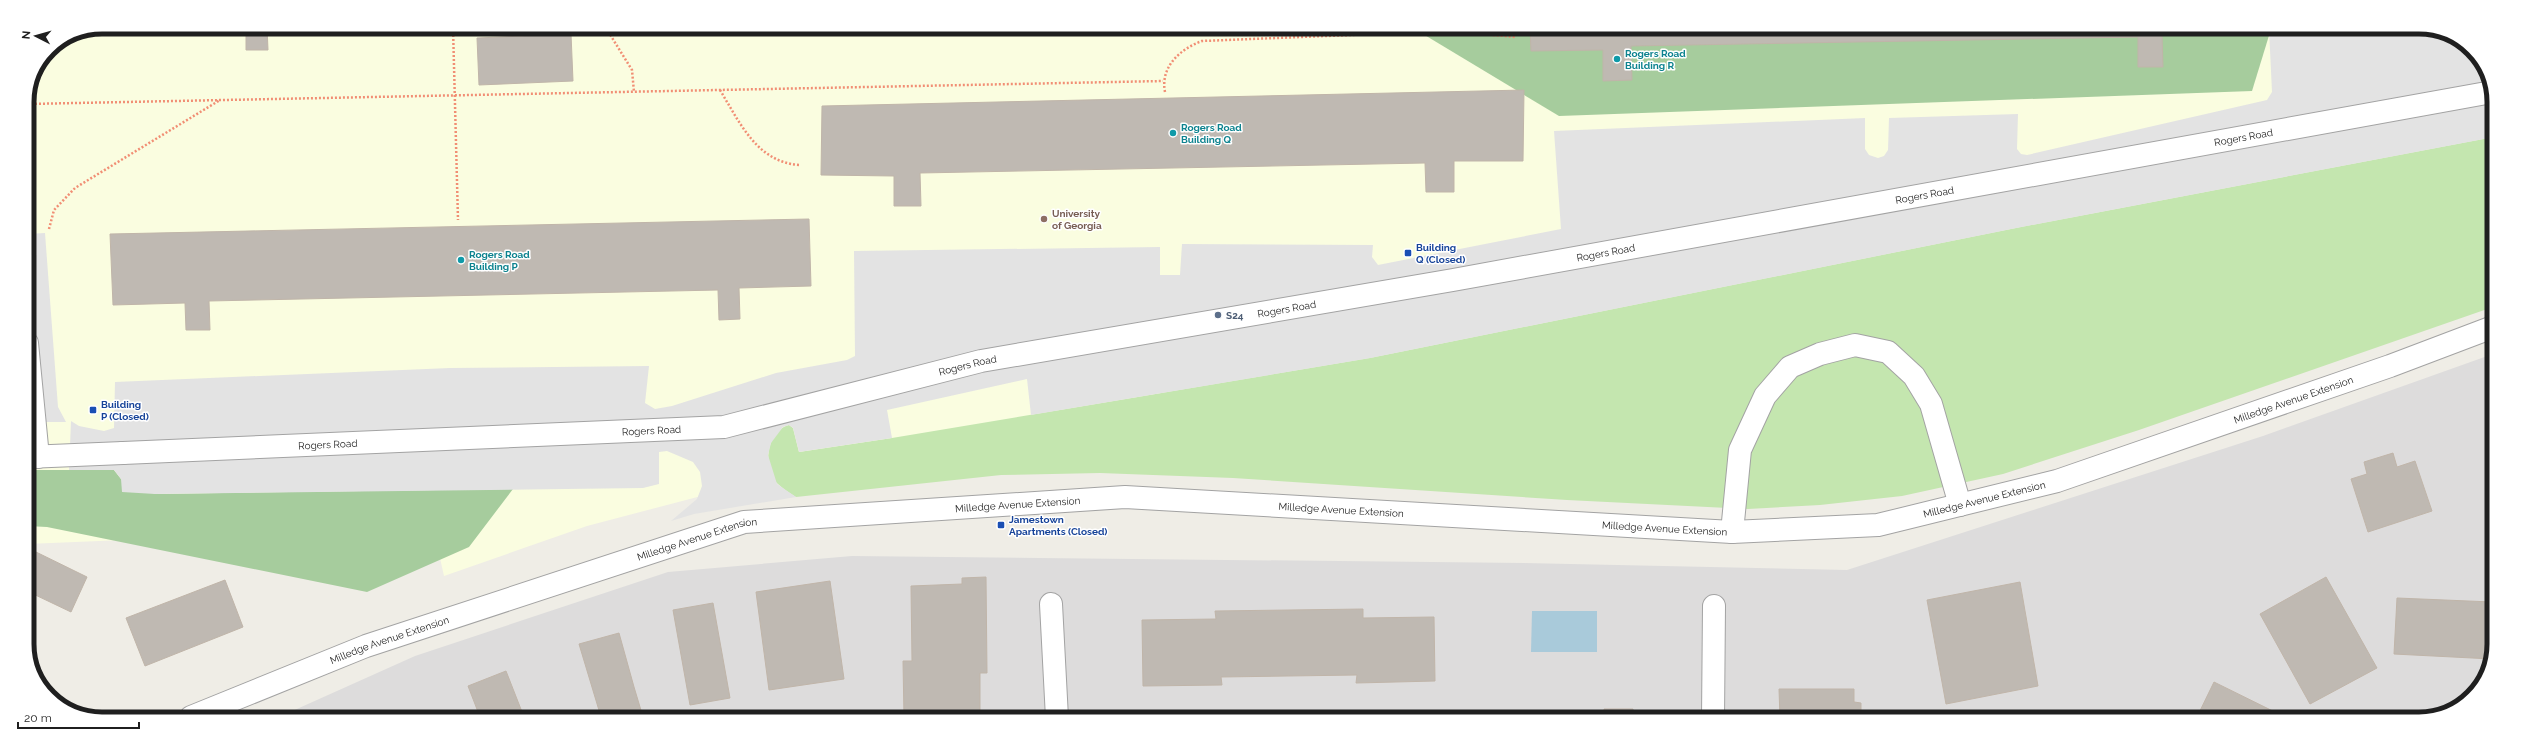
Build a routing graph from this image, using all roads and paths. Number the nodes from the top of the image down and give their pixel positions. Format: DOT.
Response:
graph roads {
  1 [pos="453,34"];
  2 [pos="610,34"];
  3 [pos="1376,34"];
  4 [pos="1489,34"];
  5 [pos="1515,36"];
  6 [pos="1163,81"];
  7 [pos="720,90"];
  8 [pos="634,92"];
  9 [pos="1165,92"];
  10 [pos="2486,93"];
  11 [pos="455,95"];
  12 [pos="220,100"];
  13 [pos="34,104"];
  14 [pos="799,165"];
  15 [pos="458,220"];
  16 [pos="49,229"];
  17 [pos="2487,329"];
  18 [pos="34,457"];
  19 [pos="1960,505"];
  20 [pos="1732,532"];
  21 [pos="1051,604"];
  22 [pos="1714,606"];
  23 [pos="203,712"];
  24 [pos="1057,712"];
  25 [pos="1713,712"];
  1 -- 11 [label="path"];
  2 -- 8 [label="path"];
  3 -- 6 [label="path"];
  4 -- 5 [label="path"];
  6 -- 7 [label="path"];
  6 -- 9 [label="path"];
  7 -- 8 [label="path"];
  7 -- 14 [label="path"];
  8 -- 11 [label="path"];
  10 -- 18 [label="street, Rogers Road"];
  11 -- 12 [label="path"];
  11 -- 15 [label="path"];
  12 -- 13 [label="path"];
  12 -- 16 [label="path"];
  17 -- 19 [label="street, Milledge Avenue Extension"];
  19 -- 20 [label="street, Milledge Avenue Extension"];
  19 -- 20 [label="street"];
  20 -- 23 [label="street, Milledge Avenue Extension"];
  21 -- 24 [label="street"];
  22 -- 25 [label="street"];
}
